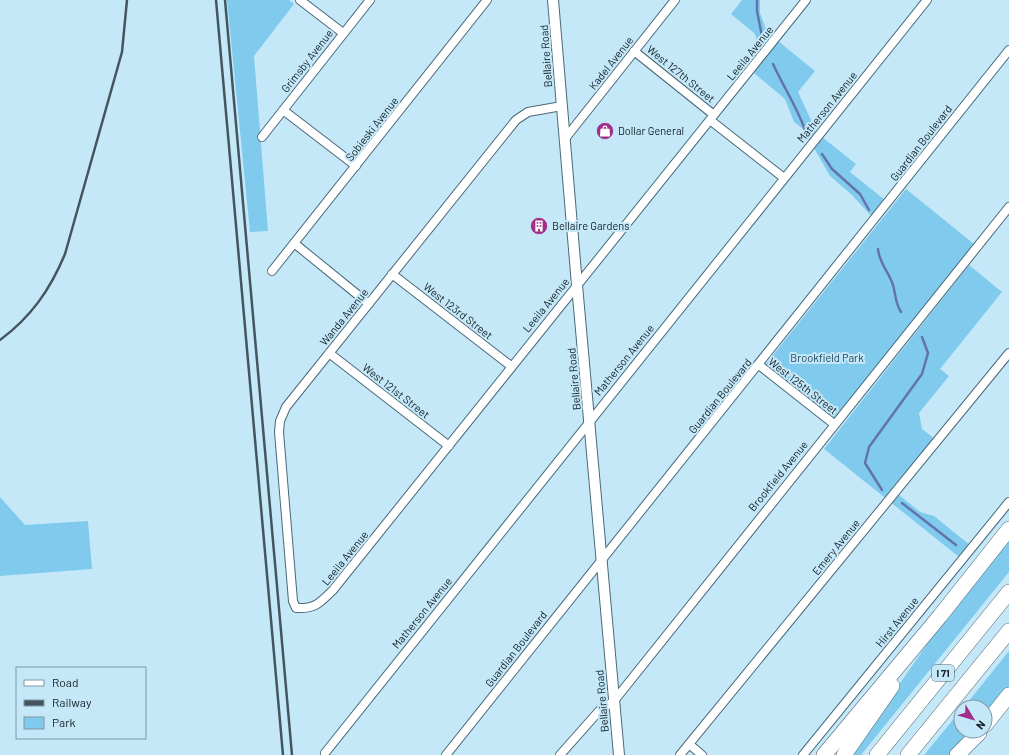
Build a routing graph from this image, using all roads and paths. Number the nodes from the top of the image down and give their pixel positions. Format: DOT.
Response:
graph roads {
  1 [pos="300,0"];
  2 [pos="370,0"];
  3 [pos="488,0"];
  4 [pos="554,0"];
  5 [pos="676,0"];
  6 [pos="806,0"];
  7 [pos="926,0"];
  8 [pos="343,33"];
  9 [pos="1009,50"];
  10 [pos="634,51"];
  11 [pos="562,106"];
  12 [pos="283,110"];
  13 [pos="712,118"];
  14 [pos="262,136"];
  15 [pos="564,140"];
  16 [pos="356,166"];
  17 [pos="784,178"];
  18 [pos="1009,207"];
  19 [pos="294,243"];
  20 [pos="272,271"];
  21 [pos="392,274"];
  22 [pos="577,285"];
  23 [pos="369,304"];
  24 [pos="329,353"];
  25 [pos="1009,354"];
  26 [pos="759,365"];
  27 [pos="511,366"];
  28 [pos="590,421"];
  29 [pos="834,424"];
  30 [pos="449,446"];
  31 [pos="1009,502"];
  32 [pos="1009,530"];
  33 [pos="601,560"];
  34 [pos="1009,592"];
  35 [pos="296,608"];
  36 [pos="940,616"];
  37 [pos="1009,631"];
  38 [pos="1009,695"];
  39 [pos="614,701"];
  40 [pos="993,715"];
  41 [pos="972,739"];
  42 [pos="975,739"];
  43 [pos="689,744"];
  44 [pos="325,753"];
  45 [pos="446,755"];
  46 [pos="560,755"];
  47 [pos="619,755"];
  48 [pos="680,755"];
  49 [pos="702,755"];
  50 [pos="803,755"];
  51 [pos="824,755"];
  52 [pos="844,755"];
  53 [pos="877,755"];
  54 [pos="908,755"];
  55 [pos="957,755"];
  56 [pos="963,755"];
  1 -- 8 [label="street"];
  2 -- 8 [label="street, Grimsby Avenue"];
  3 -- 16 [label="street, Sobieski Avenue"];
  4 -- 11 [label="street, Bellaire Road"];
  5 -- 10 [label="street, Kadel Avenue"];
  6 -- 13 [label="street, Leeila Avenue"];
  7 -- 17 [label="street, Matherson Avenue"];
  8 -- 12 [label="street, Grimsby Avenue"];
  9 -- 26 [label="street, Guardian Boulevard"];
  10 -- 13 [label="street, West 127th Street"];
  10 -- 15 [label="street, Kadel Avenue"];
  11 -- 15 [label="street, Bellaire Road"];
  11 -- 21 [label="street, Wanda Avenue"];
  12 -- 14 [label="street, Grimsby Avenue"];
  12 -- 16 [label="street"];
  13 -- 17 [label="street, West 127th Street"];
  13 -- 22 [label="street, Leeila Avenue"];
  15 -- 22 [label="street, Bellaire Road"];
  16 -- 19 [label="street, Sobieski Avenue"];
  17 -- 28 [label="street, Matherson Avenue"];
  18 -- 29 [label="street, Brookfield Avenue"];
  19 -- 20 [label="street, Sobieski Avenue"];
  19 -- 23 [label="street"];
  21 -- 23 [label="street, Wanda Avenue"];
  21 -- 27 [label="street, West 123rd Street"];
  22 -- 27 [label="street, Leeila Avenue"];
  22 -- 28 [label="street, Bellaire Road"];
  23 -- 24 [label="street, Wanda Avenue"];
  24 -- 30 [label="street, West 121st Street"];
  24 -- 35 [label="street, Wanda Avenue"];
  25 -- 43 [label="street, Emery Avenue"];
  26 -- 29 [label="street, West 125th Street"];
  26 -- 33 [label="street, Guardian Boulevard"];
  27 -- 30 [label="street, Leeila Avenue"];
  28 -- 33 [label="street, Bellaire Road"];
  28 -- 44 [label="street, Matherson Avenue"];
  29 -- 39 [label="street, Brookfield Avenue"];
  30 -- 35 [label="street, Leeila Avenue"];
  31 -- 50 [label="street, Hirst Avenue"];
  32 -- 36 [label="highway"];
  33 -- 39 [label="street, Bellaire Road"];
  33 -- 45 [label="street, Guardian Boulevard"];
  34 -- 53 [label="highway, I 71"];
  36 -- 51 [label="highway"];
  36 -- 52 [label="highway"];
  37 -- 54 [label="highway, I 71"];
  38 -- 40 [label="highway"];
  39 -- 46 [label="street, Brookfield Avenue"];
  39 -- 47 [label="street, Bellaire Road"];
  41 -- 55 [label="highway"];
  42 -- 56 [label="highway"];
  43 -- 48 [label="street, Emery Avenue"];
  43 -- 49 [label="street"];
}
